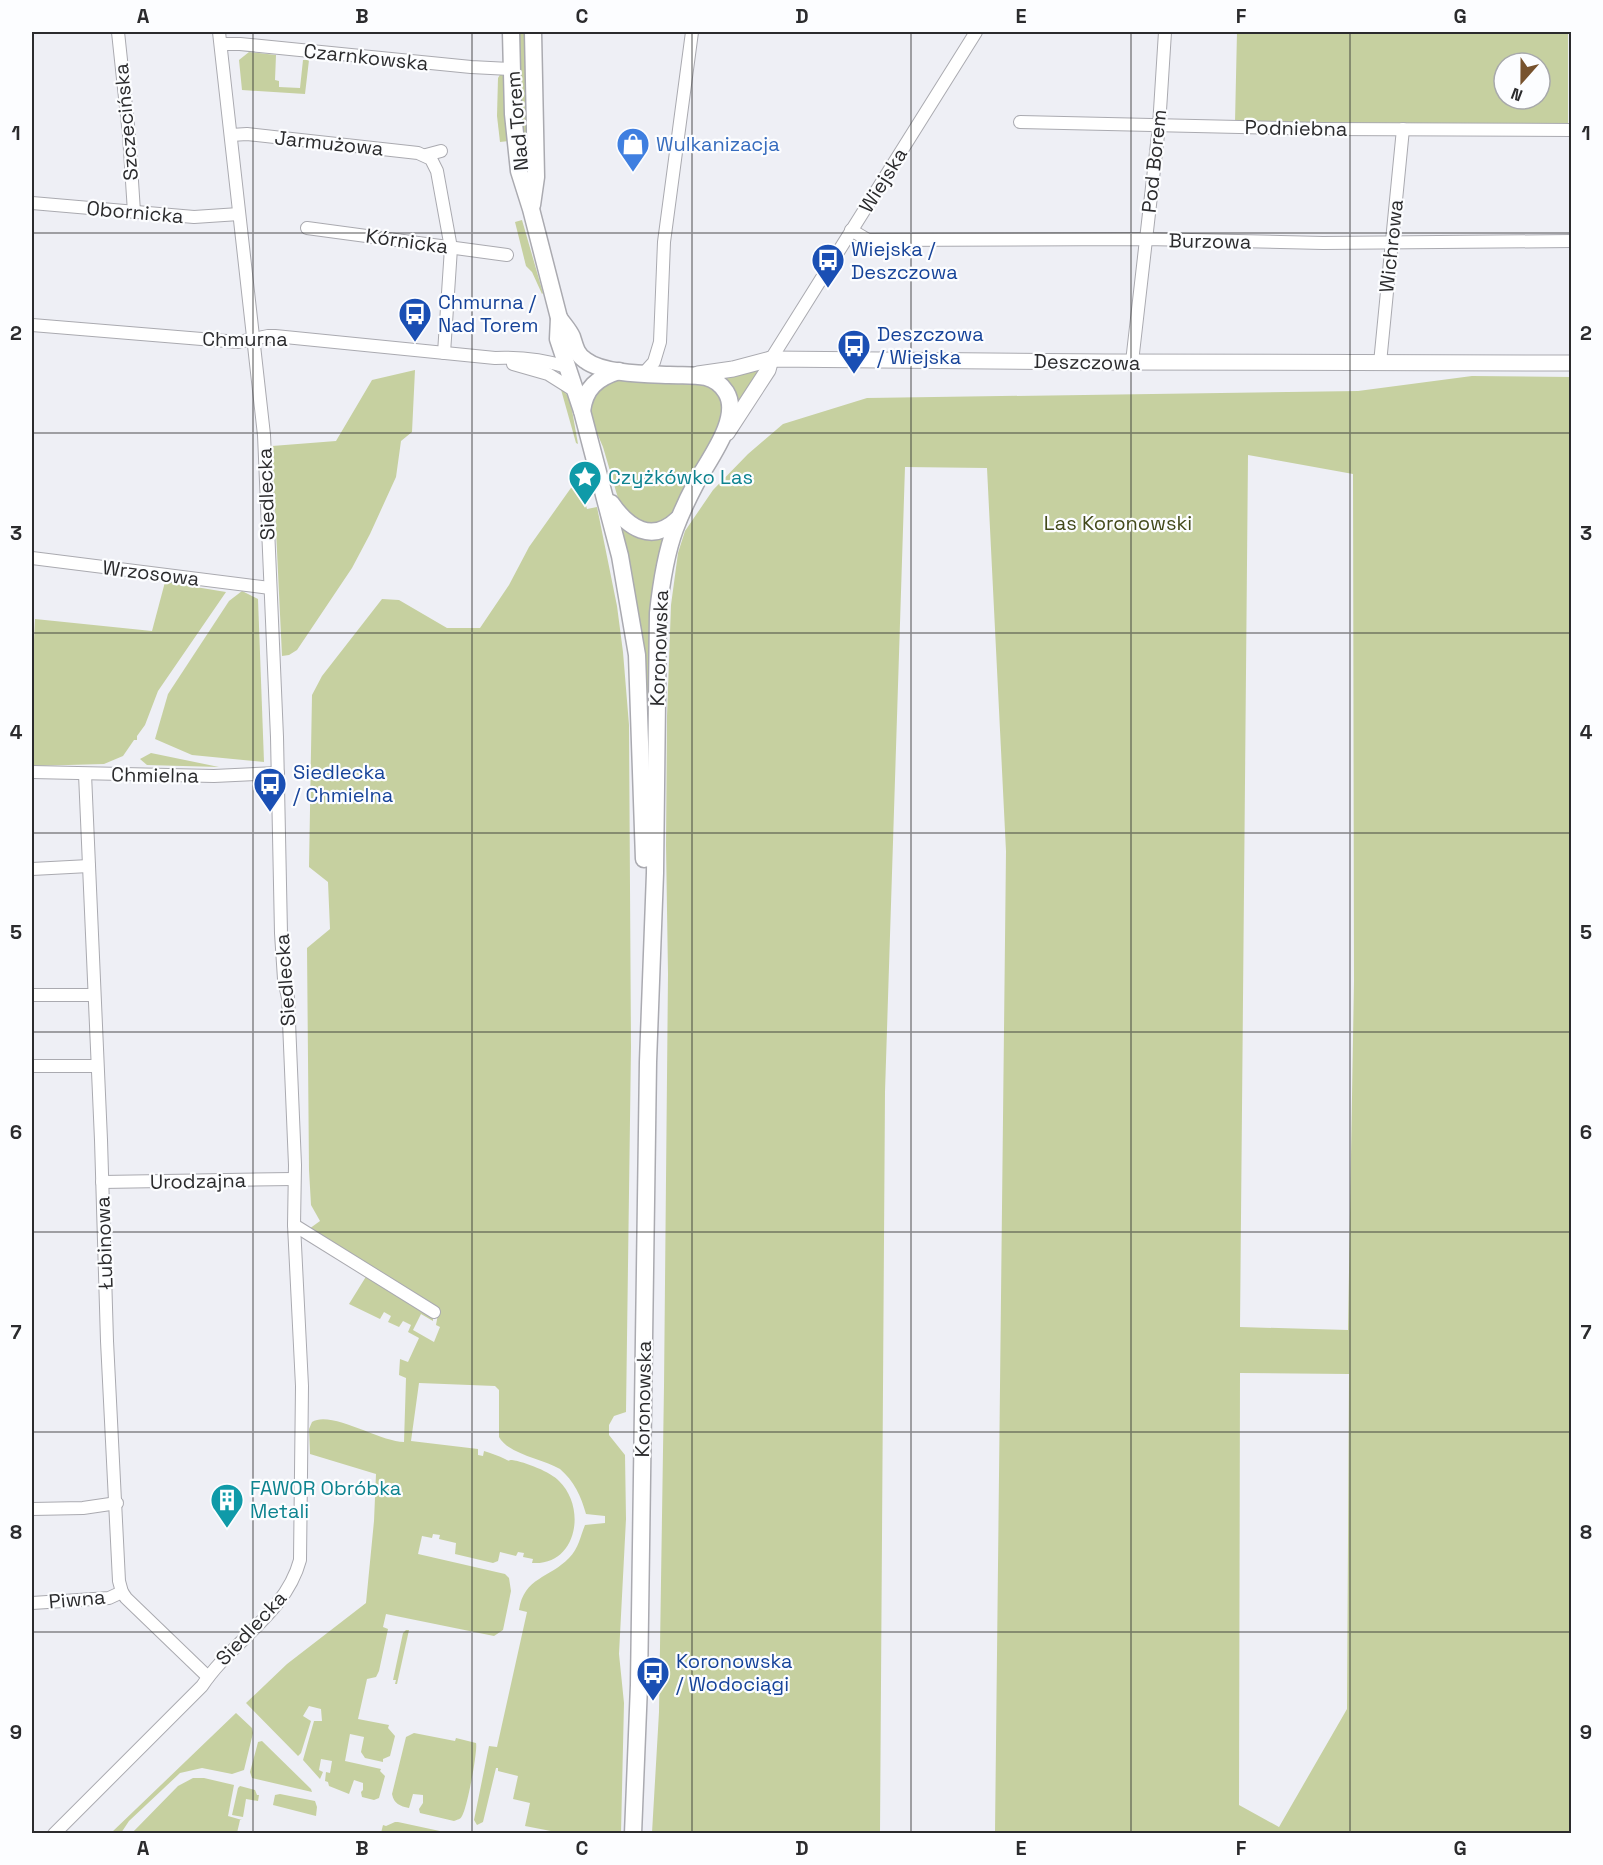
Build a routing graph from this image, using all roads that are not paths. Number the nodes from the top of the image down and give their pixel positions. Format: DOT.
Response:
graph roads {
  1 [pos="118,32"];
  2 [pos="511,32"];
  3 [pos="533,32"];
  4 [pos="692,32"];
  5 [pos="976,32"];
  6 [pos="1165,32"];
  7 [pos="220,38"];
  8 [pos="512,69"];
  9 [pos="1020,122"];
  10 [pos="1159,126"];
  11 [pos="1403,129"];
  12 [pos="1572,130"];
  13 [pos="231,135"];
  14 [pos="441,151"];
  15 [pos="426,155"];
  16 [pos="32,203"];
  17 [pos="531,209"];
  18 [pos="134,212"];
  19 [pos="239,214"];
  20 [pos="307,228"];
  21 [pos="851,230"];
  22 [pos="1146,239"];
  23 [pos="1572,241"];
  24 [pos="1392,242"];
  25 [pos="452,248"];
  26 [pos="507,255"];
  27 [pos="560,318"];
  28 [pos="32,325"];
  29 [pos="253,339"];
  30 [pos="444,353"];
  31 [pos="495,358"];
  32 [pos="771,358"];
  33 [pos="1132,362"];
  34 [pos="1380,363"];
  35 [pos="1572,363"];
  36 [pos="567,367"];
  37 [pos="612,370"];
  38 [pos="644,373"];
  39 [pos="698,374"];
  40 [pos="575,391"];
  41 [pos="582,411"];
  42 [pos="723,437"];
  43 [pos="605,495"];
  44 [pos="678,519"];
  45 [pos="32,558"];
  46 [pos="270,588"];
  47 [pos="32,772"];
  48 [pos="278,773"];
  49 [pos="85,774"];
  50 [pos="89,866"];
  51 [pos="32,868"];
  52 [pos="650,965"];
  53 [pos="32,995"];
  54 [pos="94,995"];
  55 [pos="32,1066"];
  56 [pos="97,1066"];
  57 [pos="294,1179"];
  58 [pos="102,1182"];
  59 [pos="294,1225"];
  60 [pos="434,1312"];
  61 [pos="117,1503"];
  62 [pos="32,1509"];
  63 [pos="122,1592"];
  64 [pos="32,1603"];
  65 [pos="208,1677"];
  66 [pos="54,1833"];
  67 [pos="633,1833"];
  1 -- 18 [label="street, Szczecińska"];
  2 -- 8 [label="main road, Nad Torem"];
  3 -- 17 [label="main road, Nad Torem"];
  4 -- 38 [label="street"];
  5 -- 21 [label="street, Wiejska"];
  6 -- 10 [label="street, Pod Borem"];
  7 -- 8 [label="street, Czarnkowska"];
  7 -- 13 [label="street, Siedlecka"];
  8 -- 17 [label="main road, Nad Torem"];
  9 -- 10 [label="street, Podniebna"];
  10 -- 11 [label="street, Podniebna"];
  10 -- 22 [label="street, Pod Borem"];
  11 -- 12 [label="street, Podniebna"];
  11 -- 24 [label="street, Wichrowa"];
  13 -- 15 [label="street, Jarmużowa"];
  13 -- 19 [label="street, Siedlecka"];
  14 -- 15 [label="street, Jarmużowa"];
  15 -- 25 [label="street"];
  16 -- 18 [label="street, Obornicka"];
  17 -- 27 [label="main road, Nad Torem"];
  18 -- 19 [label="street, Obornicka"];
  19 -- 29 [label="street, Siedlecka"];
  20 -- 25 [label="street, Kórnicka"];
  21 -- 22 [label="street, Burzowa"];
  21 -- 32 [label="street, Wiejska"];
  22 -- 24 [label="street, Burzowa"];
  22 -- 33 [label="street, Pod Borem"];
  23 -- 24 [label="street, Burzowa"];
  24 -- 34 [label="street, Wichrowa"];
  25 -- 26 [label="street, Kórnicka"];
  25 -- 30 [label="street"];
  27 -- 36 [label="main road, Nad Torem"];
  27 -- 37 [label="main road, Nad Torem"];
  28 -- 29 [label="street, Chmurna"];
  29 -- 30 [label="street, Chmurna"];
  29 -- 46 [label="street, Siedlecka"];
  30 -- 31 [label="street, Chmurna"];
  31 -- 36 [label="street, Chmurna"];
  31 -- 40 [label="street, Chmurna"];
  32 -- 33 [label="street, Deszczowa"];
  32 -- 39 [label="street, Deszczowa"];
  32 -- 42 [label="street, Koronowska"];
  33 -- 34 [label="street, Deszczowa"];
  34 -- 35 [label="street, Deszczowa"];
  36 -- 37 [label="street, Chmurna"];
  36 -- 40 [label="main road, Koronowska"];
  37 -- 38 [label="main road, Deszczowa"];
  37 -- 41 [label="main road"];
  38 -- 39 [label="main road, Deszczowa"];
  39 -- 42 [label="main road"];
  40 -- 41 [label="main road, Koronowska"];
  41 -- 43 [label="main road, Koronowska"];
  42 -- 44 [label="main road, Koronowska"];
  43 -- 44 [label="main road"];
  43 -- 52 [label="main road, Koronowska"];
  44 -- 52 [label="main road, Koronowska"];
  45 -- 46 [label="street, Wrzosowa"];
  46 -- 48 [label="street, Siedlecka"];
  47 -- 49 [label="street, Chmielna"];
  48 -- 49 [label="street, Chmielna"];
  48 -- 57 [label="street, Siedlecka"];
  49 -- 50 [label="street, Łubinowa"];
  50 -- 51 [label="street"];
  50 -- 54 [label="street, Łubinowa"];
  52 -- 67 [label="main road, Koronowska"];
  53 -- 54 [label="street"];
  54 -- 56 [label="street, Łubinowa"];
  55 -- 56 [label="street"];
  56 -- 58 [label="street, Łubinowa"];
  57 -- 58 [label="street, Urodzajna"];
  57 -- 59 [label="street, Siedlecka"];
  58 -- 61 [label="street, Łubinowa"];
  59 -- 60 [label="street"];
  59 -- 65 [label="street, Siedlecka"];
  61 -- 62 [label="street"];
  61 -- 63 [label="street, Łubinowa"];
  63 -- 64 [label="street, Piwna"];
  63 -- 65 [label="street"];
  65 -- 66 [label="street, Siedlecka"];
}
